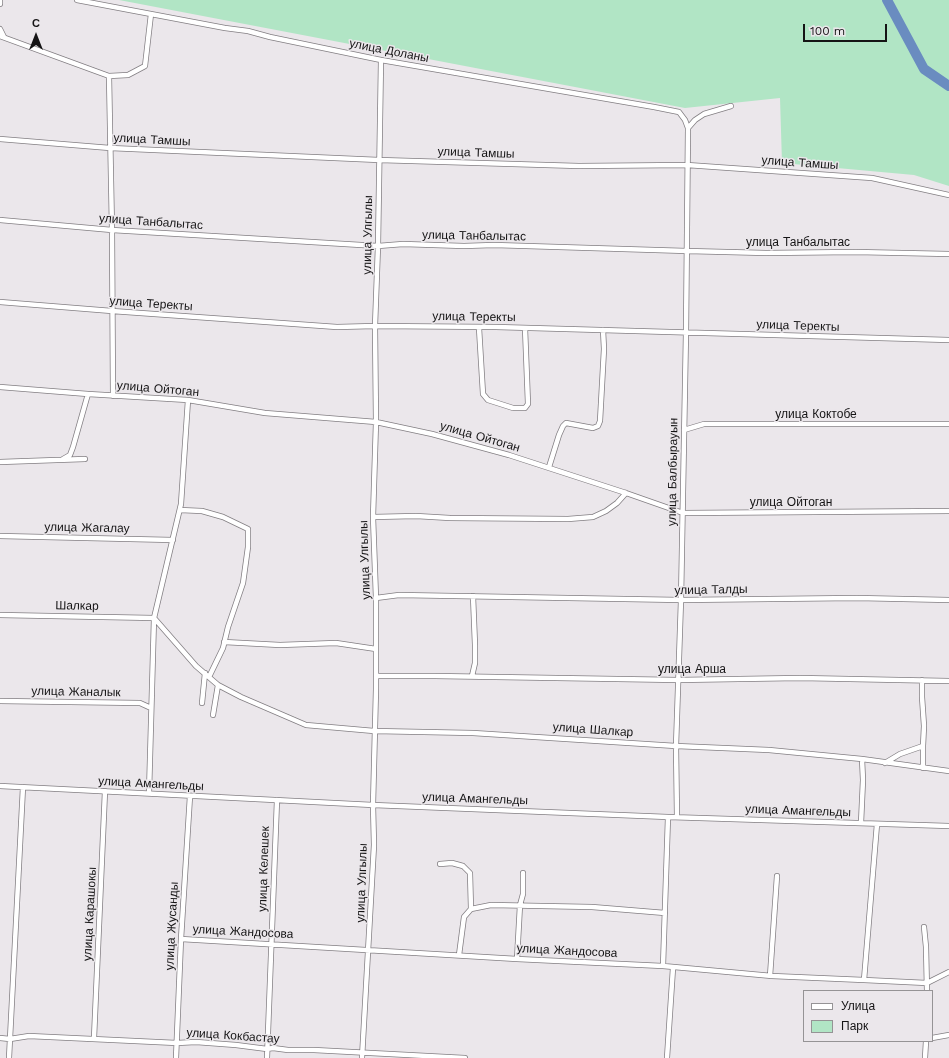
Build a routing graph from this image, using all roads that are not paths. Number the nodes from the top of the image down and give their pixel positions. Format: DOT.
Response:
graph roads {
  1 [pos="0,0"];
  2 [pos="78,0"];
  3 [pos="0,4"];
  4 [pos="151,14"];
  5 [pos="0,29"];
  6 [pos="2,37"];
  7 [pos="381,60"];
  8 [pos="109,76"];
  9 [pos="731,106"];
  10 [pos="688,128"];
  11 [pos="0,139"];
  12 [pos="110,148"];
  13 [pos="379,160"];
  14 [pos="687,165"];
  15 [pos="949,195"];
  16 [pos="0,220"];
  17 [pos="112,230"];
  18 [pos="378,246"];
  19 [pos="687,252"];
  20 [pos="949,254"];
  21 [pos="0,302"];
  22 [pos="112,312"];
  23 [pos="375,326"];
  24 [pos="480,328"];
  25 [pos="525,328"];
  26 [pos="603,330"];
  27 [pos="686,332"];
  28 [pos="949,340"];
  29 [pos="0,387"];
  30 [pos="88,394"];
  31 [pos="113,396"];
  32 [pos="188,400"];
  33 [pos="376,422"];
  34 [pos="949,424"];
  35 [pos="684,430"];
  36 [pos="85,459"];
  37 [pos="61,460"];
  38 [pos="0,462"];
  39 [pos="549,467"];
  40 [pos="626,492"];
  41 [pos="180,510"];
  42 [pos="949,511"];
  43 [pos="683,513"];
  44 [pos="373,517"];
  45 [pos="0,536"];
  46 [pos="173,540"];
  47 [pos="474,596"];
  48 [pos="376,598"];
  49 [pos="681,600"];
  50 [pos="949,600"];
  51 [pos="0,615"];
  52 [pos="154,618"];
  53 [pos="224,642"];
  54 [pos="376,649"];
  55 [pos="204,674"];
  56 [pos="376,676"];
  57 [pos="472,676"];
  58 [pos="209,677"];
  59 [pos="678,680"];
  60 [pos="922,680"];
  61 [pos="949,681"];
  62 [pos="218,685"];
  63 [pos="0,701"];
  64 [pos="202,703"];
  65 [pos="151,708"];
  66 [pos="213,715"];
  67 [pos="374,731"];
  68 [pos="676,746"];
  69 [pos="924,746"];
  70 [pos="862,759"];
  71 [pos="885,763"];
  72 [pos="923,768"];
  73 [pos="949,770"];
  74 [pos="0,786"];
  75 [pos="23,787"];
  76 [pos="105,791"];
  77 [pos="149,793"];
  78 [pos="190,796"];
  79 [pos="277,800"];
  80 [pos="373,805"];
  81 [pos="668,817"];
  82 [pos="677,817"];
  83 [pos="861,823"];
  84 [pos="877,824"];
  85 [pos="949,826"];
  86 [pos="440,864"];
  87 [pos="523,873"];
  88 [pos="777,876"];
  89 [pos="520,905"];
  90 [pos="471,909"];
  91 [pos="665,913"];
  92 [pos="924,927"];
  93 [pos="181,939"];
  94 [pos="271,944"];
  95 [pos="369,949"];
  96 [pos="459,955"];
  97 [pos="517,959"];
  98 [pos="663,966"];
  99 [pos="673,968"];
  100 [pos="949,972"];
  101 [pos="770,976"];
  102 [pos="864,980"];
  103 [pos="927,983"];
  104 [pos="927,990"];
  105 [pos="949,1036"];
  106 [pos="0,1038"];
  107 [pos="94,1038"];
  108 [pos="933,1038"];
  109 [pos="10,1039"];
  110 [pos="926,1042"];
  111 [pos="177,1043"];
  112 [pos="267,1049"];
  113 [pos="362,1052"];
  114 [pos="9,1058"];
  115 [pos="176,1058"];
  116 [pos="267,1058"];
  117 [pos="362,1058"];
  118 [pos="464,1058"];
  119 [pos="666,1058"];
  120 [pos="925,1058"];
  1 -- 3 [label="street"];
  2 -- 4 [label="street, улица Доланы"];
  4 -- 7 [label="street, улица Доланы"];
  4 -- 8 [label="street"];
  5 -- 6 [label="street"];
  6 -- 8 [label="street"];
  7 -- 10 [label="street, улица Доланы"];
  7 -- 13 [label="street, улица Улгылы"];
  8 -- 12 [label="street"];
  9 -- 10 [label="street"];
  10 -- 14 [label="street, улица Балбырауын"];
  11 -- 12 [label="street, улица Тамшы"];
  12 -- 13 [label="street, улица Тамшы"];
  12 -- 17 [label="street"];
  13 -- 14 [label="street, улица Тамшы"];
  13 -- 18 [label="street, улица Улгылы"];
  14 -- 15 [label="street, улица Тамшы"];
  14 -- 19 [label="street, улица Балбырауын"];
  16 -- 17 [label="street, улица Танбалытас"];
  17 -- 18 [label="street, улица Танбалытас"];
  17 -- 22 [label="street"];
  18 -- 19 [label="street, улица Танбалытас"];
  18 -- 23 [label="street, улица Улгылы"];
  19 -- 20 [label="street, улица Танбалытас"];
  19 -- 27 [label="street, улица Балбырауын"];
  21 -- 22 [label="street, улица Теректы"];
  22 -- 23 [label="street, улица Теректы"];
  22 -- 31 [label="street"];
  23 -- 24 [label="street, улица Теректы"];
  23 -- 33 [label="street, улица Улгылы"];
  24 -- 25 [label="street, улица Теректы"];
  24 -- 25 [label="street"];
  25 -- 26 [label="street, улица Теректы"];
  26 -- 27 [label="street, улица Теректы"];
  26 -- 39 [label="street"];
  27 -- 28 [label="street, улица Теректы"];
  27 -- 35 [label="street, улица Балбырауын"];
  29 -- 30 [label="street, улица Ойтоган"];
  30 -- 31 [label="street, улица Ойтоган"];
  30 -- 37 [label="street"];
  31 -- 32 [label="street, улица Ойтоган"];
  32 -- 33 [label="street, улица Ойтоган"];
  32 -- 41 [label="street"];
  33 -- 39 [label="street, улица Ойтоган"];
  33 -- 44 [label="street, улица Улгылы"];
  34 -- 35 [label="street, улица Коктобе"];
  35 -- 43 [label="street, улица Балбырауын"];
  36 -- 37 [label="street"];
  37 -- 38 [label="street"];
  39 -- 40 [label="street, улица Ойтоган"];
  40 -- 43 [label="street, улица Ойтоган"];
  40 -- 44 [label="street"];
  41 -- 46 [label="street"];
  41 -- 53 [label="street"];
  42 -- 43 [label="street, улица Ойтоган"];
  43 -- 49 [label="street, улица Балбырауын"];
  44 -- 48 [label="street, улица Улгылы"];
  45 -- 46 [label="street, улица Жагалау"];
  46 -- 52 [label="street"];
  47 -- 48 [label="street, улица Талды"];
  47 -- 49 [label="street, улица Талды"];
  47 -- 57 [label="street"];
  48 -- 54 [label="street, улица Улгылы"];
  49 -- 50 [label="street, улица Талды"];
  49 -- 59 [label="street, улица Балбырауын"];
  51 -- 52 [label="street, Шалкар"];
  52 -- 55 [label="street, улица Шалкар"];
  52 -- 65 [label="street"];
  53 -- 54 [label="street"];
  53 -- 58 [label="street"];
  54 -- 56 [label="street, улица Улгылы"];
  55 -- 58 [label="street, улица Шалкар"];
  55 -- 64 [label="street"];
  56 -- 57 [label="street, улица Арша"];
  56 -- 67 [label="street, улица Улгылы"];
  57 -- 59 [label="street, улица Арша"];
  58 -- 62 [label="street, улица Шалкар"];
  59 -- 60 [label="street, улица Арша"];
  59 -- 68 [label="street, улица Балбырауын"];
  60 -- 61 [label="street, улица Арша"];
  60 -- 69 [label="street"];
  62 -- 66 [label="street"];
  62 -- 67 [label="street, улица Шалкар"];
  63 -- 65 [label="street, улица Жаналык"];
  65 -- 77 [label="street"];
  67 -- 68 [label="street, улица Шалкар"];
  67 -- 80 [label="street, улица Улгылы"];
  68 -- 70 [label="street, улица Шалкар"];
  68 -- 82 [label="street, улица Балбырауын"];
  69 -- 71 [label="street"];
  69 -- 72 [label="street"];
  70 -- 71 [label="street, улица Шалкар"];
  70 -- 83 [label="street"];
  71 -- 72 [label="street, улица Шалкар"];
  72 -- 73 [label="street, улица Шалкар"];
  74 -- 75 [label="street, улица Амангельды"];
  75 -- 76 [label="street, улица Амангельды"];
  75 -- 109 [label="street"];
  76 -- 77 [label="street, улица Амангельды"];
  76 -- 107 [label="street, улица Карашокы"];
  77 -- 78 [label="street, улица Амангельды"];
  78 -- 79 [label="street, улица Амангельды"];
  78 -- 93 [label="street, улица Жусанды"];
  79 -- 80 [label="street, улица Амангельды"];
  79 -- 94 [label="street, улица Келешек"];
  80 -- 81 [label="street, улица Амангельды"];
  80 -- 95 [label="street, улица Улгылы"];
  81 -- 82 [label="street, улица Амангельды"];
  81 -- 91 [label="street"];
  82 -- 83 [label="street, улица Амангельды"];
  83 -- 84 [label="street, улица Амангельды"];
  84 -- 85 [label="street, улица Амангельды"];
  84 -- 102 [label="street"];
  86 -- 90 [label="street"];
  87 -- 89 [label="street"];
  88 -- 101 [label="street"];
  89 -- 90 [label="street"];
  89 -- 91 [label="street"];
  89 -- 97 [label="street"];
  90 -- 96 [label="street"];
  91 -- 98 [label="street"];
  92 -- 103 [label="street"];
  93 -- 94 [label="street, улица Жандосова"];
  93 -- 111 [label="street, улица Жусанды"];
  94 -- 95 [label="street, улица Жандосова"];
  94 -- 112 [label="street, улица Келешек"];
  95 -- 96 [label="street, улица Жандосова"];
  95 -- 113 [label="street, улица Улгылы"];
  96 -- 97 [label="street, улица Жандосова"];
  97 -- 98 [label="street, улица Жандосова"];
  98 -- 99 [label="street, улица Жандосова"];
  99 -- 101 [label="street, улица Жандосова"];
  99 -- 119 [label="street"];
  100 -- 103 [label="street, улица Жандосова"];
  101 -- 102 [label="street, улица Жандосова"];
  102 -- 103 [label="street, улица Жандосова"];
  103 -- 104 [label="street"];
  105 -- 108 [label="street"];
  106 -- 109 [label="street, улица Кокбастау"];
  107 -- 109 [label="street, улица Кокбастау"];
  107 -- 111 [label="street, улица Кокбастау"];
  109 -- 114 [label="street"];
  110 -- 120 [label="street"];
  111 -- 112 [label="street, улица Кокбастау"];
  111 -- 115 [label="street, улица Жусанды"];
  112 -- 113 [label="street, улица Кокбастау"];
  112 -- 116 [label="street, улица Келешек"];
  113 -- 117 [label="street, улица Улгылы"];
  113 -- 118 [label="street, улица Кокбастау"];
}
